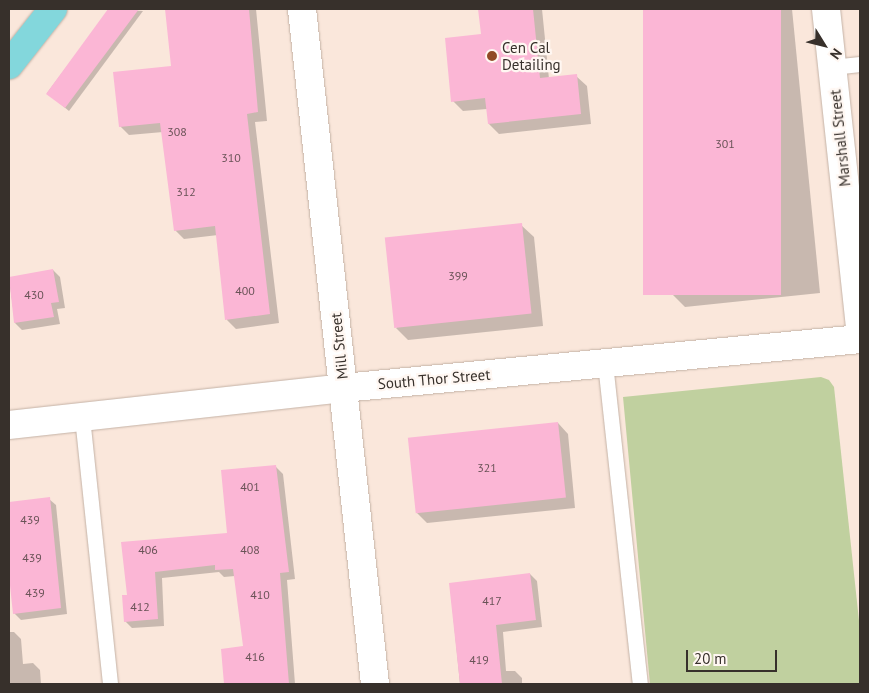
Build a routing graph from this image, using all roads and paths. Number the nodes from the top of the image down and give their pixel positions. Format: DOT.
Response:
graph roads {
  1 [pos="53,9"];
  2 [pos="302,9"];
  3 [pos="826,9"];
  4 [pos="33,20"];
  5 [pos="860,64"];
  6 [pos="9,66"];
  7 [pos="832,67"];
  8 [pos="856,248"];
  9 [pos="860,327"];
  10 [pos="860,339"];
  11 [pos="605,363"];
  12 [pos="343,388"];
  13 [pos="82,417"];
  14 [pos="9,425"];
  15 [pos="110,684"];
  16 [pos="375,684"];
  17 [pos="640,684"];
  1 -- 4 [label="main road"];
  2 -- 12 [label="street, Mill Street"];
  3 -- 7 [label="street, Marshall Street"];
  4 -- 6 [label="main road"];
  5 -- 7 [label="lane"];
  7 -- 8 [label="street, Marshall Street"];
  8 -- 9 [label="street, Marshall Street"];
  10 -- 11 [label="street, South Thor Street"];
  11 -- 12 [label="street, South Thor Street"];
  11 -- 17 [label="lane"];
  12 -- 13 [label="street, South Thor Street"];
  12 -- 16 [label="street, Mill Street"];
  13 -- 14 [label="street, South Thor Street"];
  13 -- 15 [label="lane"];
}
